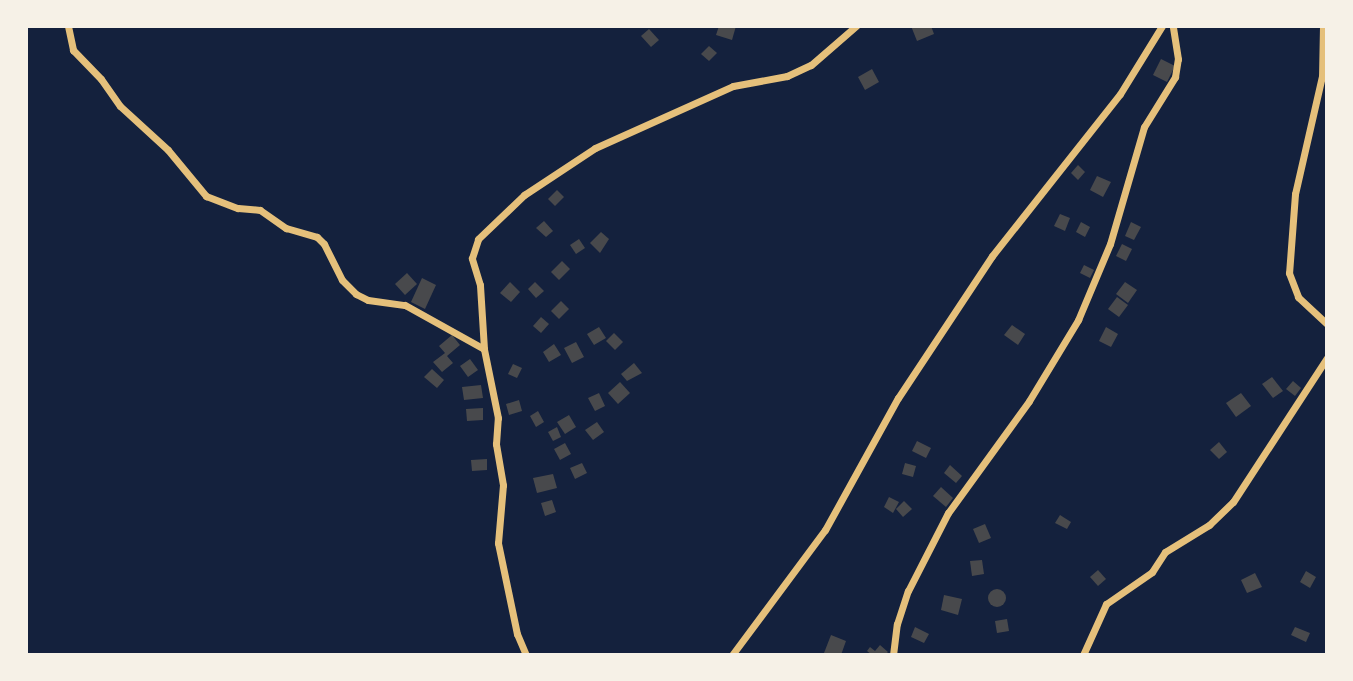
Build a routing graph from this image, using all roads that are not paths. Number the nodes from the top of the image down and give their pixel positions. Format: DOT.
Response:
graph roads {
  1 [pos="68,26"];
  2 [pos="856,26"];
  3 [pos="1162,26"];
  4 [pos="1173,26"];
  5 [pos="1323,26"];
  6 [pos="1327,324"];
  7 [pos="484,349"];
  8 [pos="1327,358"];
  9 [pos="526,655"];
  10 [pos="732,655"];
  11 [pos="893,655"];
  12 [pos="1083,655"];
  1 -- 7 [label="street"];
  2 -- 7 [label="street"];
  3 -- 10 [label="street"];
  4 -- 11 [label="street"];
  5 -- 6 [label="street"];
  7 -- 9 [label="street"];
  8 -- 12 [label="street"];
}
